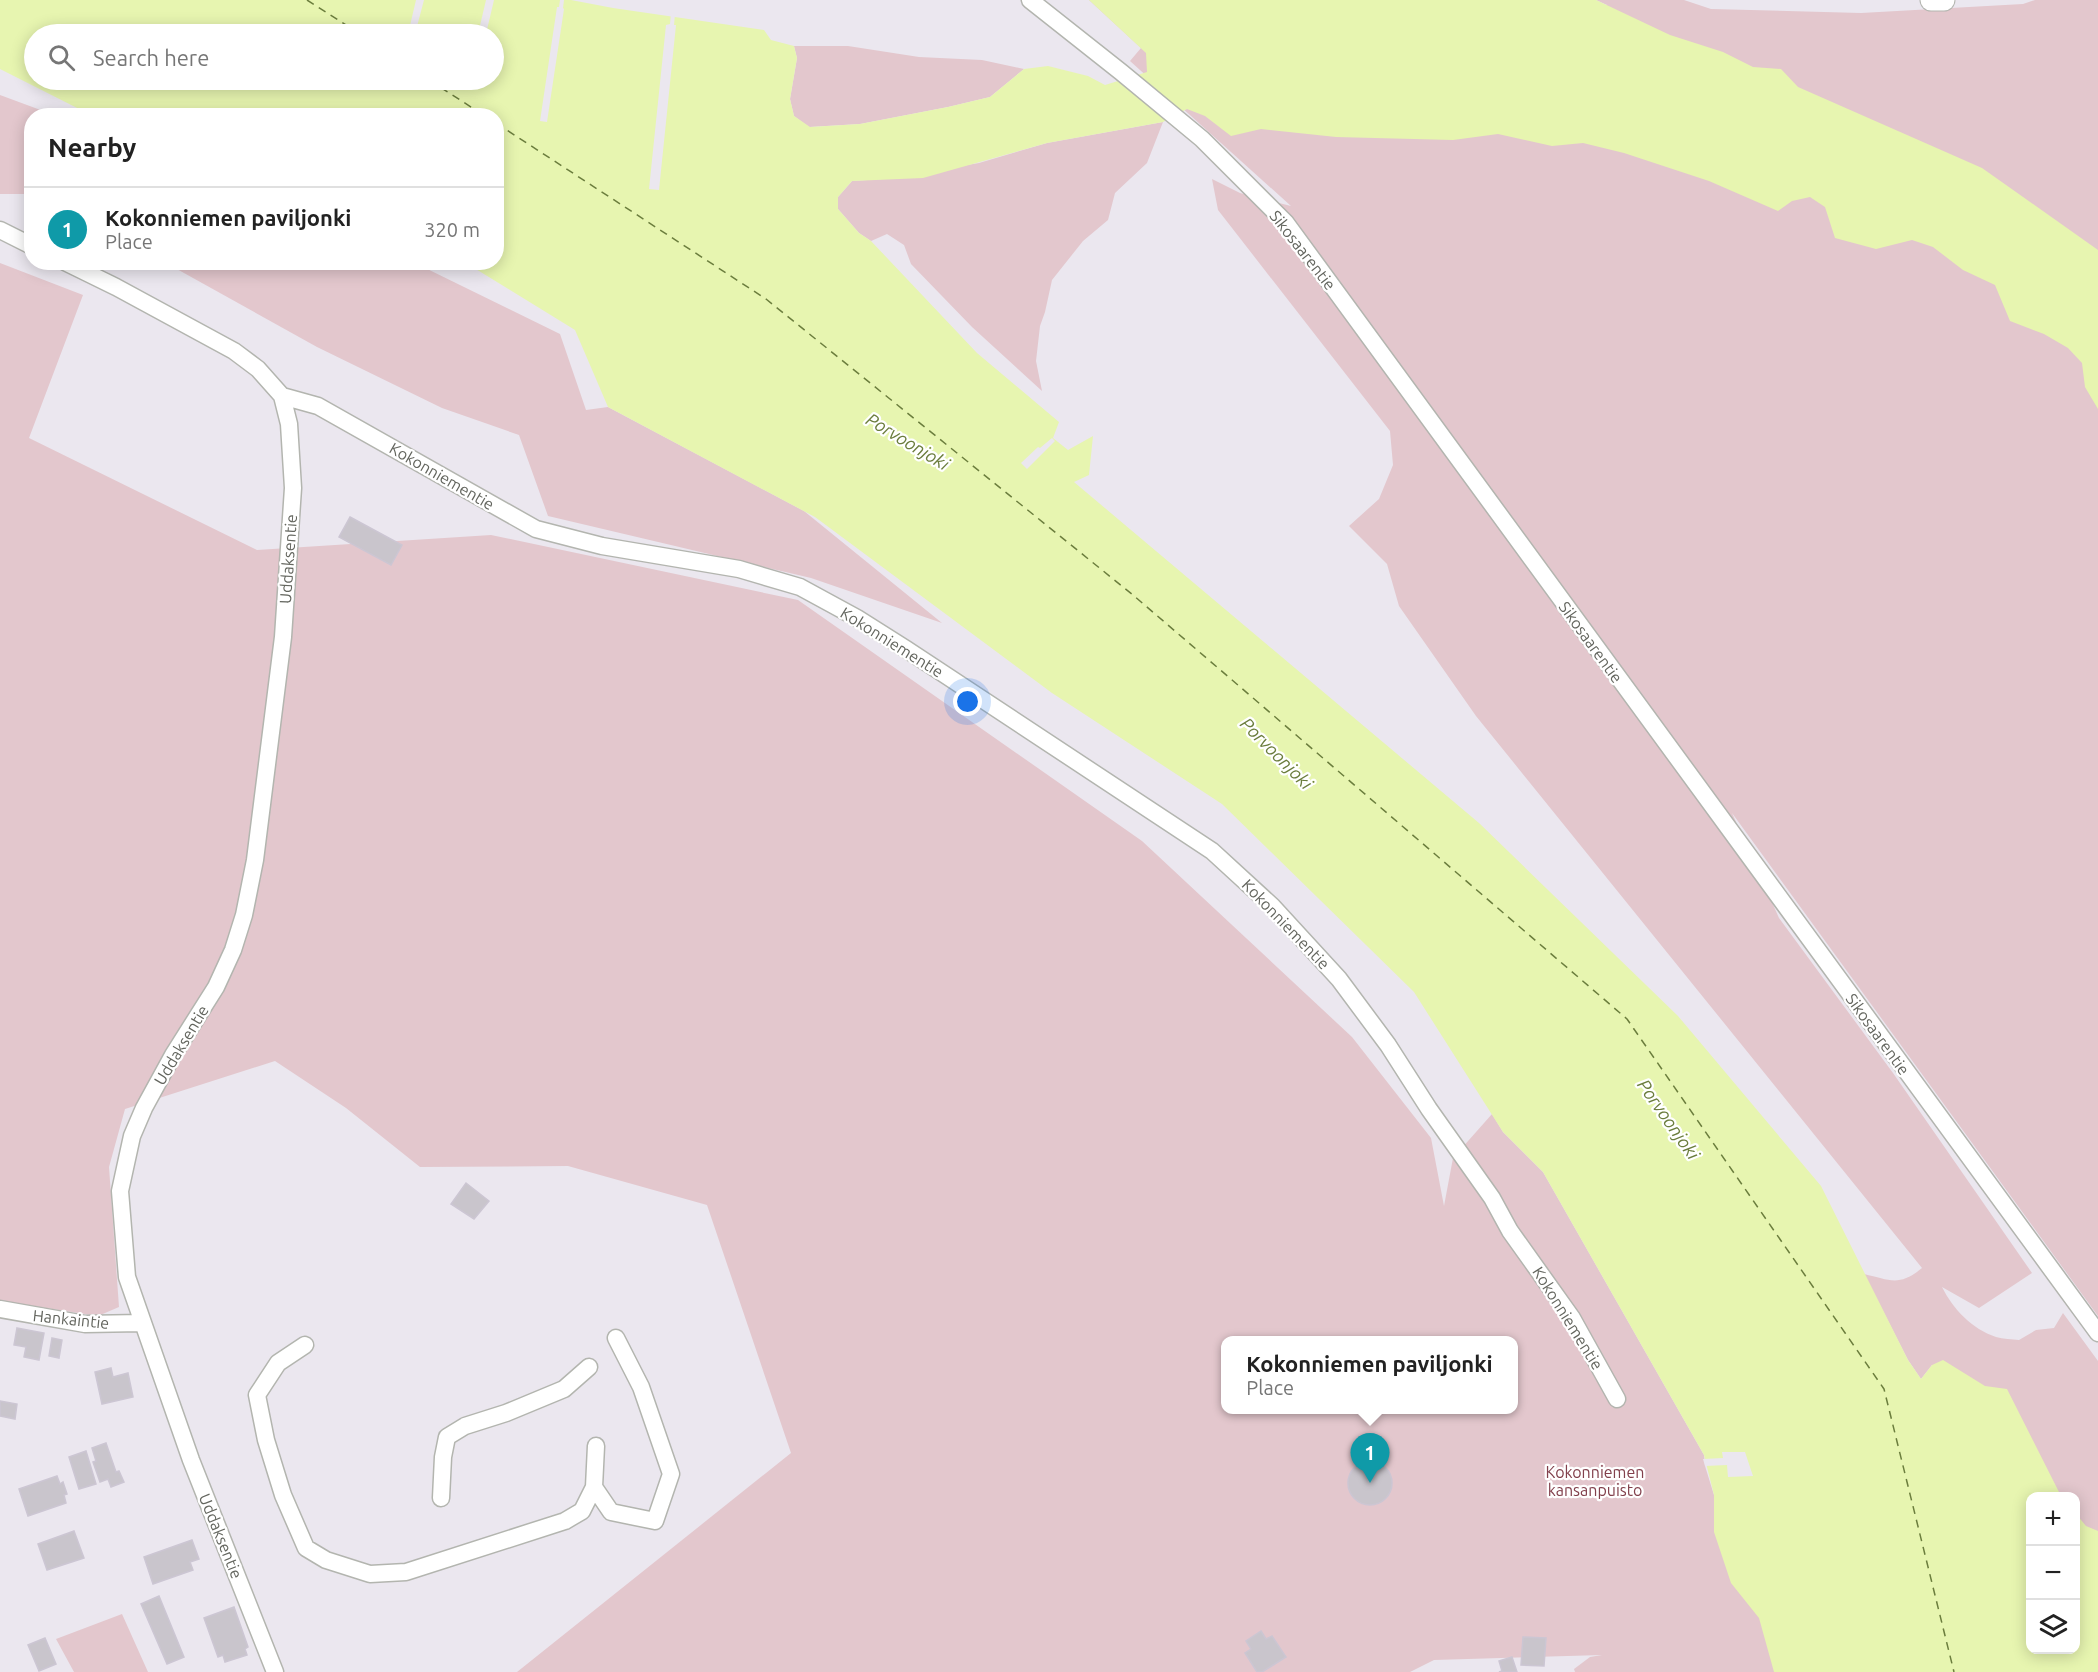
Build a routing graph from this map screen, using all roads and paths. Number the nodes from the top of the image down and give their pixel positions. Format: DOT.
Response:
graph roads {
  1 [pos="1030,0"];
  2 [pos="1931,0"];
  3 [pos="1944,0"];
  4 [pos="0,230"];
  5 [pos="24,242"];
  6 [pos="81,270"];
  7 [pos="282,396"];
  8 [pos="0,1310"];
  9 [pos="141,1323"];
  10 [pos="2098,1334"];
  11 [pos="616,1338"];
  12 [pos="304,1345"];
  13 [pos="589,1367"];
  14 [pos="1617,1399"];
  15 [pos="596,1446"];
  16 [pos="594,1487"];
  17 [pos="441,1498"];
  18 [pos="275,1672"];
  1 -- 10 [label="street, Sikosaarentie"];
  2 -- 3 [label="street"];
  4 -- 5 [label="street"];
  6 -- 7 [label="street"];
  7 -- 9 [label="street, Uddaksentie"];
  7 -- 14 [label="street, Kokonniementie"];
  8 -- 9 [label="street, Hankaintie"];
  9 -- 18 [label="street, Uddaksentie"];
  11 -- 16 [label="street"];
  12 -- 16 [label="street"];
  13 -- 17 [label="street"];
  15 -- 16 [label="street"];
}
